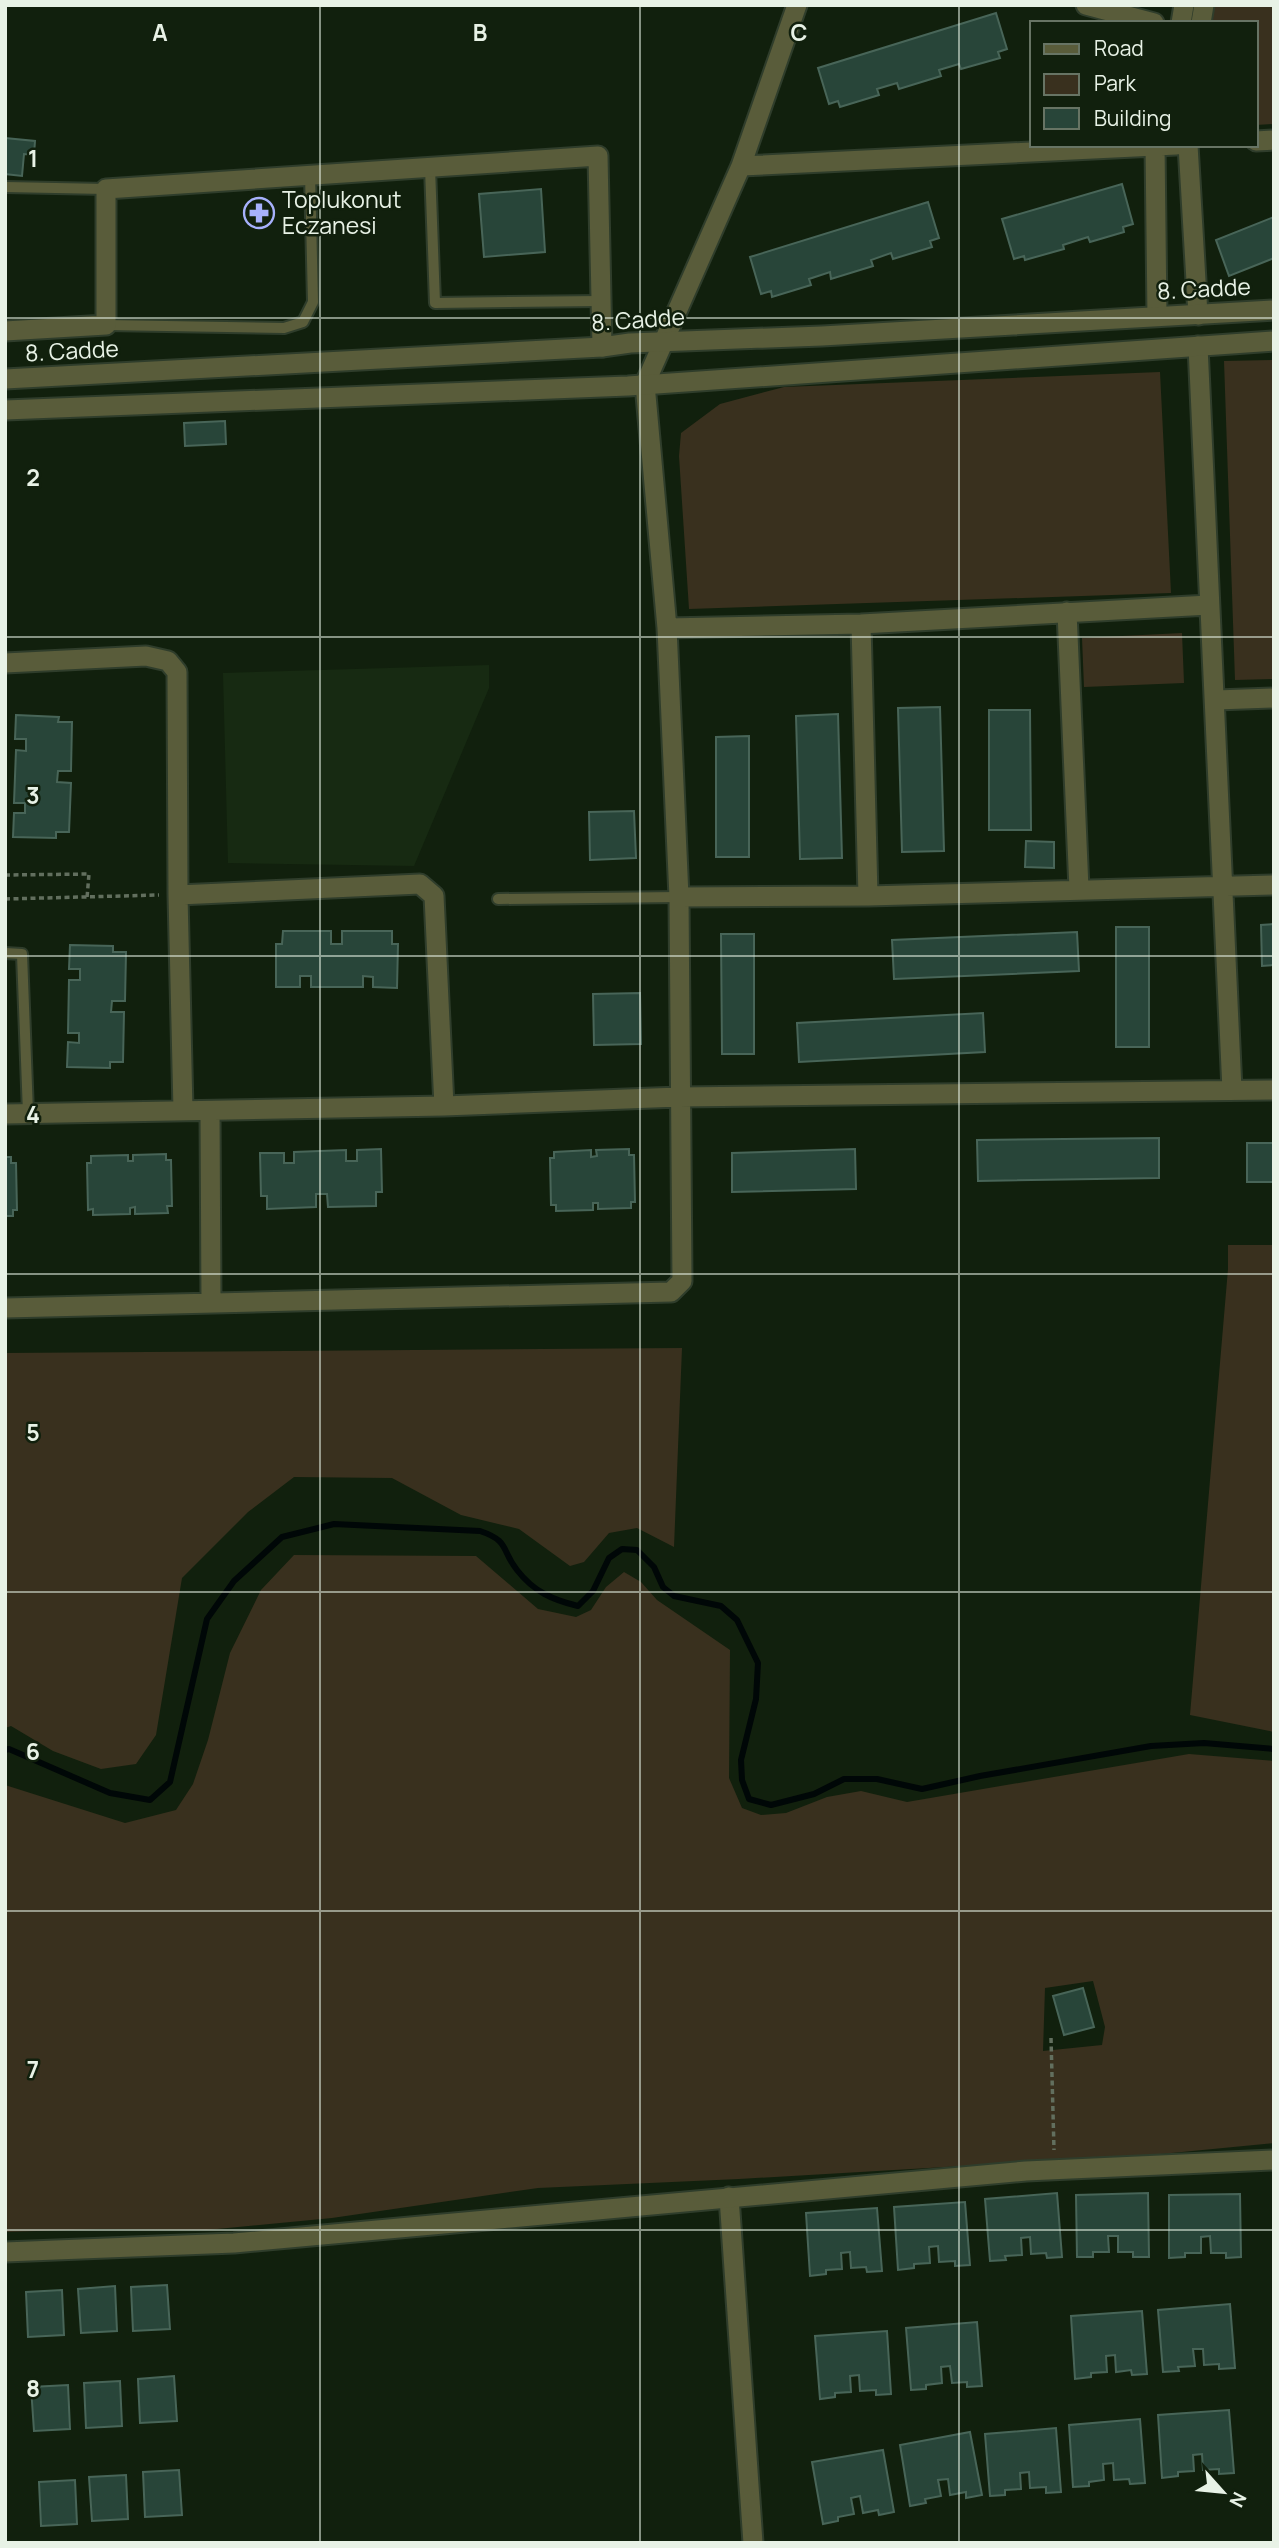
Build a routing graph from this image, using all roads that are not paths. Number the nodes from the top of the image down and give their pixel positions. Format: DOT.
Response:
graph roads {
  1 [pos="797,5"];
  2 [pos="1086,5"];
  3 [pos="1146,21"];
  4 [pos="1134,147"];
  5 [pos="1155,147"];
  6 [pos="1188,147"];
  7 [pos="741,166"];
  8 [pos="430,168"];
  9 [pos="310,174"];
  10 [pos="5,187"];
  11 [pos="106,189"];
  12 [pos="600,301"];
  13 [pos="1274,310"];
  14 [pos="1198,315"];
  15 [pos="1157,316"];
  16 [pos="106,325"];
  17 [pos="5,331"];
  18 [pos="665,341"];
  19 [pos="1274,341"];
  20 [pos="1198,346"];
  21 [pos="602,347"];
  22 [pos="5,379"];
  23 [pos="645,384"];
  24 [pos="5,411"];
  25 [pos="1209,605"];
  26 [pos="1067,612"];
  27 [pos="861,624"];
  28 [pos="667,628"];
  29 [pos="5,663"];
  30 [pos="1274,698"];
  31 [pos="1216,700"];
  32 [pos="1274,885"];
  33 [pos="1221,886"];
  34 [pos="1079,889"];
  35 [pos="178,895"];
  36 [pos="868,896"];
  37 [pos="679,897"];
  38 [pos="498,900"];
  39 [pos="5,953"];
  40 [pos="1232,1090"];
  41 [pos="1274,1090"];
  42 [pos="679,1097"];
  43 [pos="444,1106"];
  44 [pos="183,1110"];
  45 [pos="210,1112"];
  46 [pos="28,1113"];
  47 [pos="5,1114"];
  48 [pos="211,1302"];
  49 [pos="5,1308"];
  50 [pos="1274,2160"];
  51 [pos="729,2197"];
  52 [pos="5,2252"];
  53 [pos="753,2543"];
  1 -- 7 [label="street"];
  2 -- 3 [label="street"];
  4 -- 7 [label="street"];
  5 -- 15 [label="street"];
  6 -- 14 [label="street"];
  7 -- 18 [label="street"];
  8 -- 9 [label="street"];
  8 -- 12 [label="lane"];
  8 -- 12 [label="street"];
  9 -- 11 [label="street"];
  9 -- 16 [label="lane"];
  10 -- 11 [label="lane"];
  11 -- 16 [label="street"];
  12 -- 21 [label="street"];
  13 -- 14 [label="street, 8. Cadde"];
  14 -- 15 [label="street, 8. Cadde"];
  15 -- 18 [label="street, 8. Cadde"];
  16 -- 17 [label="street"];
  18 -- 21 [label="street, 8. Cadde"];
  18 -- 23 [label="street"];
  19 -- 20 [label="street"];
  20 -- 23 [label="street"];
  20 -- 25 [label="street"];
  21 -- 22 [label="street, 8. Cadde"];
  23 -- 24 [label="street"];
  23 -- 28 [label="street"];
  25 -- 26 [label="street"];
  25 -- 31 [label="street"];
  26 -- 27 [label="street"];
  26 -- 34 [label="street"];
  27 -- 28 [label="street"];
  27 -- 36 [label="street"];
  28 -- 37 [label="street"];
  29 -- 35 [label="street"];
  30 -- 31 [label="street"];
  31 -- 33 [label="street"];
  32 -- 33 [label="street"];
  33 -- 34 [label="street"];
  33 -- 40 [label="street"];
  34 -- 36 [label="street"];
  35 -- 43 [label="street"];
  35 -- 44 [label="street"];
  36 -- 37 [label="street"];
  37 -- 38 [label="lane"];
  37 -- 42 [label="street"];
  39 -- 46 [label="lane"];
  40 -- 41 [label="street"];
  40 -- 42 [label="street"];
  42 -- 43 [label="street"];
  42 -- 48 [label="street"];
  43 -- 45 [label="street"];
  44 -- 45 [label="street"];
  44 -- 46 [label="street"];
  45 -- 48 [label="street"];
  46 -- 47 [label="street"];
  48 -- 49 [label="street"];
  50 -- 51 [label="street"];
  51 -- 52 [label="street"];
  51 -- 53 [label="street"];
}
